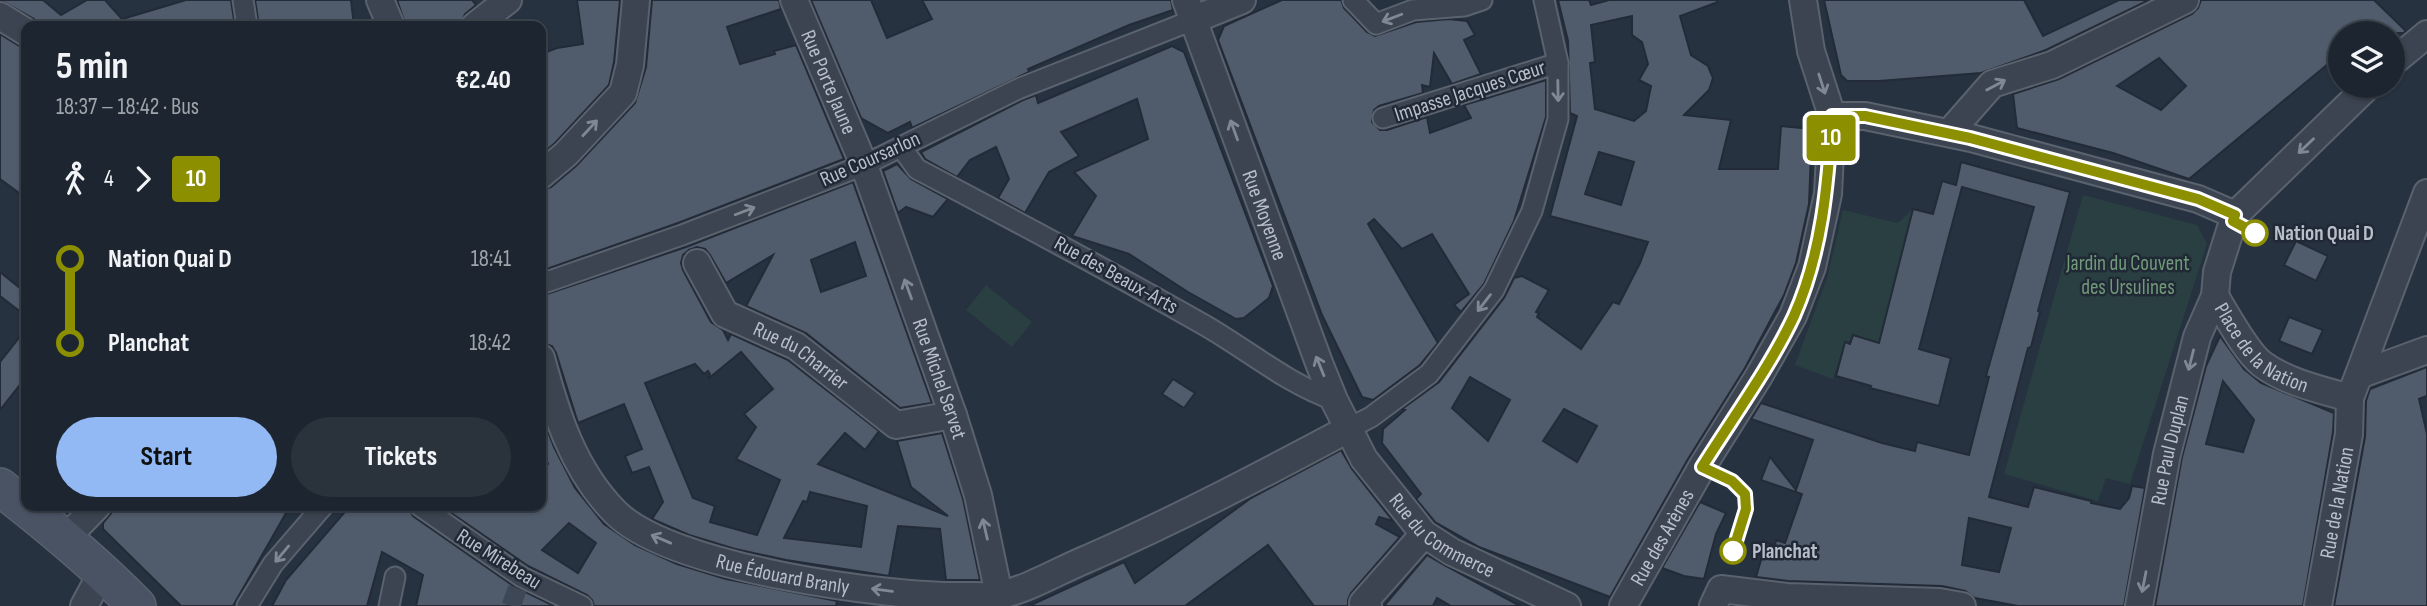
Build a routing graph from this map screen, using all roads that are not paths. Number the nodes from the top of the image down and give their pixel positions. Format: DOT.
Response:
graph roads {
  1 [pos="243,0"];
  2 [pos="380,0"];
  3 [pos="508,0"];
  4 [pos="636,0"];
  5 [pos="794,0"];
  6 [pos="1242,0"];
  7 [pos="1353,0"];
  8 [pos="1482,0"];
  9 [pos="1544,0"];
  10 [pos="1803,0"];
  11 [pos="2185,0"];
  12 [pos="1190,10"];
  13 [pos="0,16"];
  14 [pos="246,21"];
  15 [pos="389,21"];
  16 [pos="481,21"];
  17 [pos="21,29"];
  18 [pos="2427,34"];
  19 [pos="2405,52"];
  20 [pos="1558,63"];
  21 [pos="2356,98"];
  22 [pos="1832,116"];
  23 [pos="1383,118"];
  24 [pos="1949,133"];
  25 [pos="901,147"];
  26 [pos="864,165"];
  27 [pos="546,171"];
  28 [pos="2424,202"];
  29 [pos="2235,215"];
  30 [pos="681,235"];
  31 [pos="2427,242"];
  32 [pos="697,263"];
  33 [pos="546,282"];
  34 [pos="2215,296"];
  35 [pos="2427,350"];
  36 [pos="546,376"];
  37 [pos="2354,387"];
  38 [pos="1334,400"];
  39 [pos="953,415"];
  40 [pos="1348,429"];
  41 [pos="0,487"];
  42 [pos="21,503"];
  43 [pos="31,511"];
  44 [pos="92,511"];
  45 [pos="319,511"];
  46 [pos="427,511"];
  47 [pos="1424,534"];
  48 [pos="66,538"];
  49 [pos="103,571"];
  50 [pos="395,577"];
  51 [pos="999,595"];
  52 [pos="1717,598"];
  53 [pos="84,606"];
  54 [pos="137,606"];
  55 [pos="247,606"];
  56 [pos="389,606"];
  57 [pos="582,606"];
  58 [pos="1368,606"];
  59 [pos="1567,606"];
  60 [pos="1623,606"];
  61 [pos="1962,606"];
  62 [pos="2139,606"];
  63 [pos="2318,606"];
  1 -- 14 [label="street"];
  2 -- 15 [label="street"];
  3 -- 16 [label="street"];
  27 -- 4 [label="street, one-way"];
  5 -- 26 [label="street, Rue Porte Jaune"];
  6 -- 12 [label="street"];
  8 -- 7 [label="street, one-way"];
  9 -- 20 [label="street"];
  10 -- 22 [label="street, Rue des Arènes, one-way"];
  24 -- 11 [label="street, one-way"];
  12 -- 25 [label="street, Rue Coursarlon"];
  38 -- 12 [label="street, Rue Moyenne, one-way"];
  13 -- 17 [label="street"];
  18 -- 19 [label="street"];
  20 -- 23 [label="street, Impasse Jacques Cœur"];
  20 -- 40 [label="street, one-way"];
  21 -- 29 [label="street, Place de la Nation, one-way"];
  22 -- 24 [label="street"];
  22 -- 60 [label="street, Rue des Arènes"];
  24 -- 29 [label="street"];
  25 -- 26 [label="street, Rue Coursarlon"];
  25 -- 38 [label="street, Rue des Beaux-Arts"];
  30 -- 26 [label="street, Rue Coursarlon, one-way"];
  39 -- 26 [label="street, Rue Michel Servet, one-way"];
  28 -- 31 [label="street"];
  28 -- 37 [label="street"];
  29 -- 34 [label="street, Place de la Nation"];
  30 -- 32 [label="street, Rue du Charrier"];
  30 -- 33 [label="street, Rue Coursarlon"];
  32 -- 39 [label="street, Rue du Charrier"];
  34 -- 37 [label="street, Place de la Nation"];
  34 -- 62 [label="street, Rue Paul Duplan, one-way"];
  35 -- 37 [label="street"];
  51 -- 36 [label="street, Rue Édouard Branly, one-way"];
  37 -- 63 [label="street, Rue de la Nation"];
  38 -- 40 [label="street, Rue Moyenne"];
  51 -- 39 [label="street, Rue Michel Servet, one-way"];
  40 -- 47 [label="street, Rue du Commerce"];
  40 -- 51 [label="street, Rue Édouard Branly"];
  41 -- 42 [label="main road"];
  43 -- 48 [label="main road"];
  44 -- 48 [label="street"];
  45 -- 55 [label="street, one-way"];
  46 -- 57 [label="street, Rue Mirebeau"];
  47 -- 58 [label="street"];
  47 -- 59 [label="street, Rue du Commerce"];
  48 -- 49 [label="main road"];
  49 -- 53 [label="street"];
  49 -- 54 [label="main road"];
  50 -- 56 [label="street"];
  52 -- 61 [label="street"];
}
